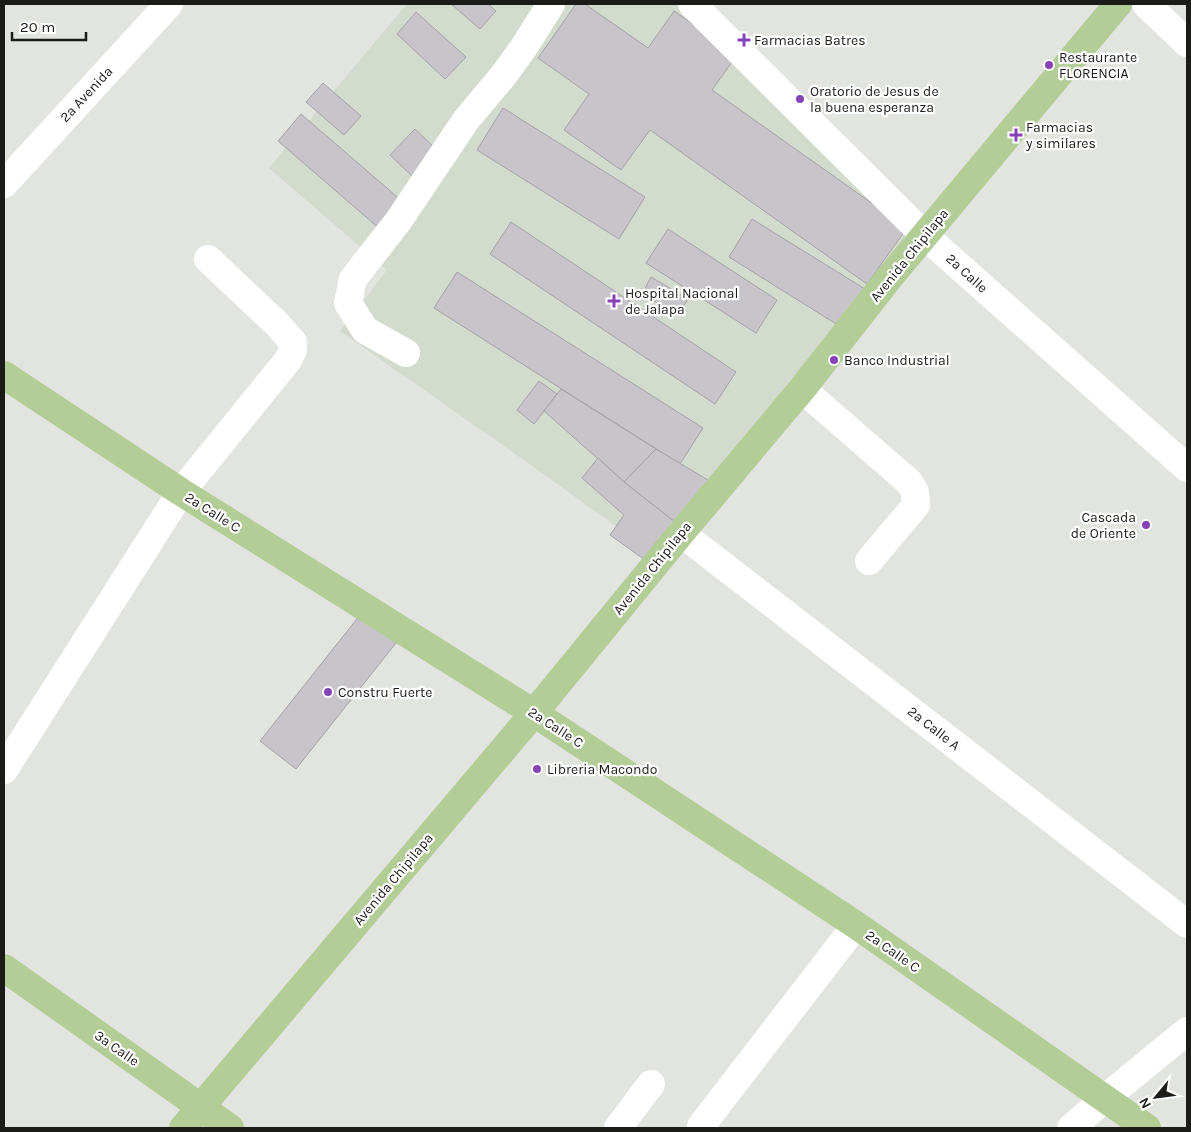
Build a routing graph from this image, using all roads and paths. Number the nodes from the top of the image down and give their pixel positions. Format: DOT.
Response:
graph roads {
  1 [pos="169,4"];
  2 [pos="551,4"];
  3 [pos="692,4"];
  4 [pos="1118,4"];
  5 [pos="1146,4"];
  6 [pos="1187,43"];
  7 [pos="4,184"];
  8 [pos="925,236"];
  9 [pos="208,260"];
  10 [pos="406,352"];
  11 [pos="4,375"];
  12 [pos="802,389"];
  13 [pos="1187,468"];
  14 [pos="181,492"];
  15 [pos="680,533"];
  16 [pos="869,561"];
  17 [pos="534,713"];
  18 [pos="4,770"];
  19 [pos="1187,924"];
  20 [pos="856,925"];
  21 [pos="4,968"];
  22 [pos="1187,1031"];
  23 [pos="651,1084"];
  24 [pos="1104,1099"];
  25 [pos="201,1108"];
  26 [pos="701,1126"];
  27 [pos="183,1128"];
  28 [pos="230,1128"];
  29 [pos="618,1128"];
  30 [pos="1071,1128"];
  31 [pos="1147,1128"];
  1 -- 7 [label="street, 2a Avenida"];
  2 -- 10 [label="street"];
  3 -- 8 [label="street, 2a Calle"];
  4 -- 8 [label="main road, Avenida Chipilapa"];
  5 -- 6 [label="street"];
  8 -- 12 [label="main road, Avenida Chipilapa"];
  8 -- 13 [label="street, 2a Calle"];
  9 -- 14 [label="street"];
  11 -- 14 [label="main road, 2a Calle C"];
  12 -- 15 [label="main road, Avenida Chipilapa"];
  12 -- 16 [label="street"];
  14 -- 17 [label="main road, 2a Calle C"];
  14 -- 18 [label="street"];
  15 -- 17 [label="main road, Avenida Chipilapa"];
  15 -- 19 [label="street, 2a Calle A"];
  17 -- 20 [label="main road, 2a Calle C"];
  17 -- 25 [label="main road, Avenida Chipilapa"];
  20 -- 24 [label="main road, 2a Calle C"];
  20 -- 26 [label="street"];
  21 -- 25 [label="main road, 3a Calle"];
  22 -- 24 [label="street"];
  23 -- 29 [label="street"];
  24 -- 30 [label="street"];
  24 -- 31 [label="main road, 2a Calle C"];
  25 -- 27 [label="main road, Avenida Chipilapa"];
  25 -- 28 [label="main road, 3a Calle"];
}
